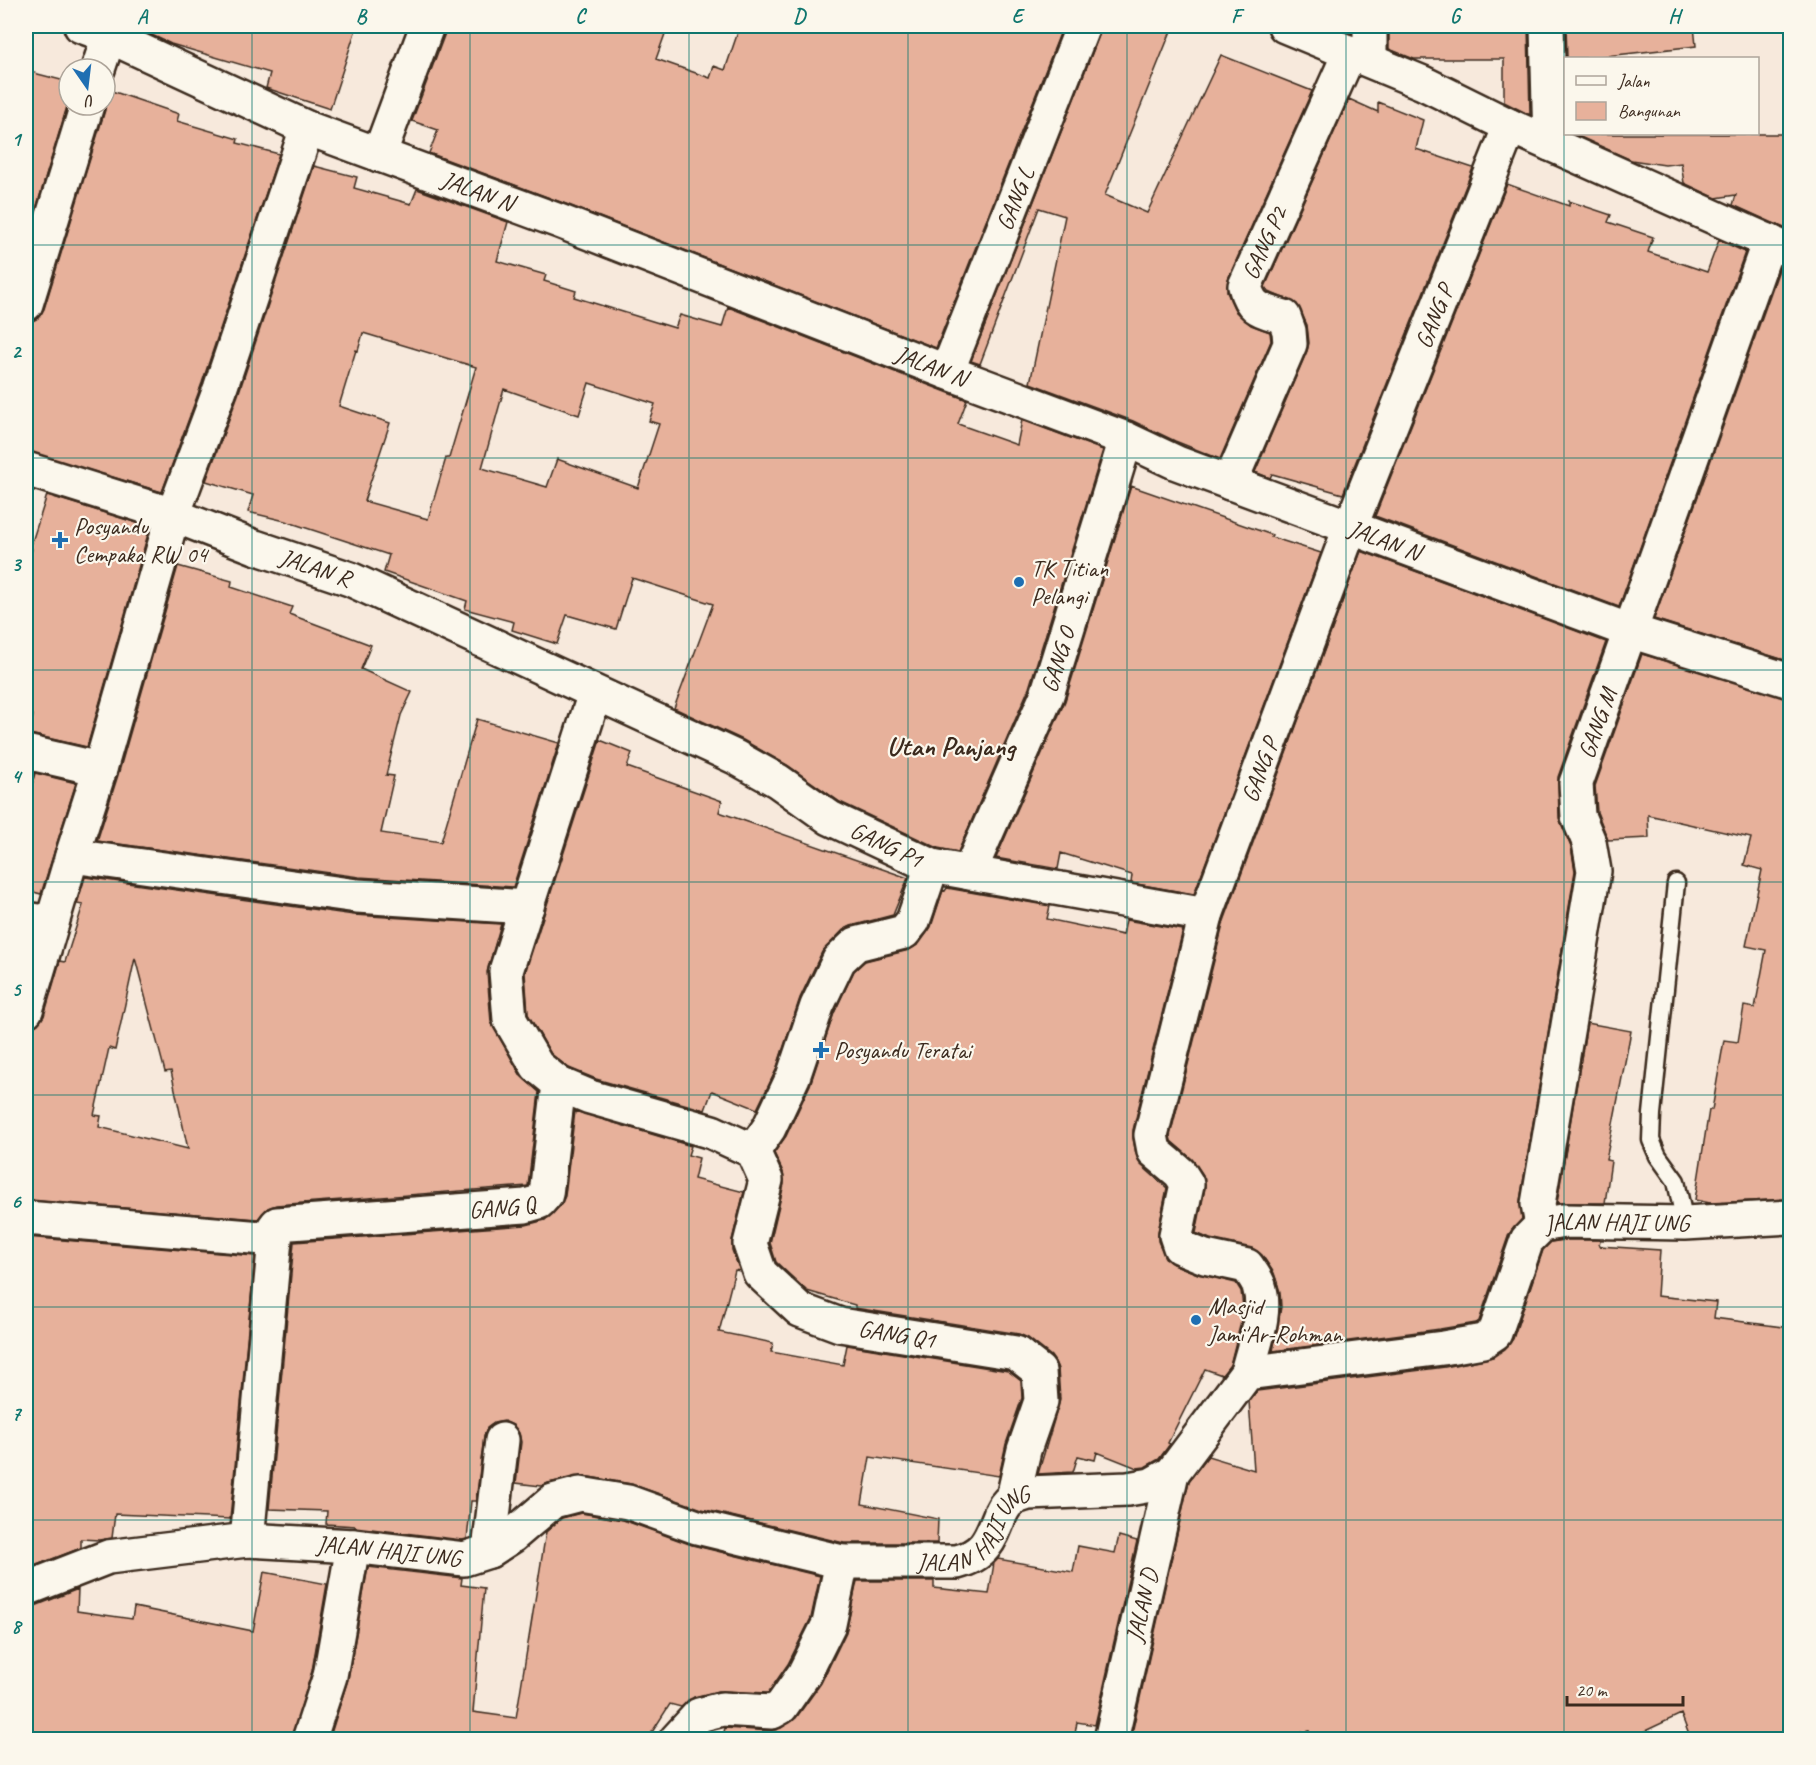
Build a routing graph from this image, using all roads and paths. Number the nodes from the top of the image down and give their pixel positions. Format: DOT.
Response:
graph roads {
  1 [pos="428,26"];
  2 [pos="1083,26"];
  3 [pos="1285,26"];
  4 [pos="1370,26"];
  5 [pos="1547,26"];
  6 [pos="95,31"];
  7 [pos="1360,56"];
  8 [pos="97,57"];
  9 [pos="83,117"];
  10 [pos="1510,126"];
  11 [pos="307,128"];
  12 [pos="1550,144"];
  13 [pos="379,155"];
  14 [pos="1780,246"];
  15 [pos="26,304"];
  16 [pos="947,372"];
  17 [pos="1126,439"];
  18 [pos="26,469"];
  19 [pos="1230,483"];
  20 [pos="173,515"];
  21 [pos="1350,528"];
  22 [pos="1630,631"];
  23 [pos="1791,681"];
  24 [pos="595,693"];
  25 [pos="26,752"];
  26 [pos="100,769"];
  27 [pos="72,856"];
  28 [pos="932,866"];
  29 [pos="969,873"];
  30 [pos="1676,883"];
  31 [pos="527,907"];
  32 [pos="1206,915"];
  33 [pos="39,921"];
  34 [pos="26,1010"];
  35 [pos="559,1084"];
  36 [pos="753,1151"];
  37 [pos="1791,1217"];
  38 [pos="26,1218"];
  39 [pos="1684,1223"];
  40 [pos="1542,1225"];
  41 [pos="275,1239"];
  42 [pos="1247,1373"];
  43 [pos="502,1440"];
  44 [pos="1172,1473"];
  45 [pos="1013,1498"];
  46 [pos="248,1540"];
  47 [pos="353,1546"];
  48 [pos="489,1551"];
  49 [pos="842,1562"];
  50 [pos="26,1589"];
  51 [pos="309,1740"];
  52 [pos="676,1740"];
  53 [pos="1111,1740"];
  1 -- 13 [label="street"];
  2 -- 16 [label="street, GANG L"];
  3 -- 7 [label="street"];
  4 -- 7 [label="street"];
  5 -- 12 [label="street"];
  6 -- 8 [label="street"];
  6 -- 11 [label="street, JALAN N"];
  7 -- 10 [label="street"];
  7 -- 19 [label="street, GANG P2"];
  9 -- 15 [label="street"];
  10 -- 12 [label="street"];
  10 -- 21 [label="street, GANG P"];
  11 -- 13 [label="street, JALAN N"];
  11 -- 20 [label="street"];
  12 -- 14 [label="street"];
  13 -- 16 [label="street, JALAN N"];
  14 -- 22 [label="street, GANG M"];
  16 -- 17 [label="street, JALAN N"];
  17 -- 19 [label="street, JALAN N"];
  17 -- 29 [label="street, GANG O"];
  18 -- 20 [label="street, JALAN R"];
  19 -- 21 [label="street, JALAN N"];
  20 -- 24 [label="street, JALAN R"];
  20 -- 26 [label="street"];
  21 -- 22 [label="street, JALAN N"];
  21 -- 32 [label="street, GANG P"];
  22 -- 23 [label="street, JALAN N"];
  22 -- 40 [label="street, GANG M"];
  24 -- 28 [label="street, GANG P1"];
  24 -- 31 [label="street"];
  25 -- 26 [label="street"];
  26 -- 27 [label="street"];
  27 -- 31 [label="street"];
  27 -- 33 [label="street"];
  28 -- 29 [label="street, GANG P1"];
  28 -- 36 [label="street"];
  29 -- 32 [label="street, GANG P1"];
  30 -- 39 [label="lane"];
  31 -- 35 [label="street"];
  32 -- 42 [label="street, GANG P"];
  33 -- 34 [label="street"];
  35 -- 36 [label="street"];
  35 -- 41 [label="street, GANG Q"];
  36 -- 45 [label="street, GANG Q1"];
  37 -- 39 [label="street, JALAN HAJI UNG"];
  38 -- 41 [label="street"];
  39 -- 40 [label="street, JALAN HAJI UNG"];
  40 -- 42 [label="street, JALAN HAJI UNG"];
  41 -- 46 [label="street"];
  42 -- 44 [label="street, JALAN HAJI UNG"];
  43 -- 48 [label="street"];
  44 -- 45 [label="street, JALAN HAJI UNG"];
  44 -- 53 [label="street, JALAN D"];
  45 -- 49 [label="street, JALAN HAJI UNG"];
  46 -- 47 [label="street, JALAN HAJI UNG"];
  46 -- 50 [label="street, JALAN HAJI UNG"];
  47 -- 48 [label="street, JALAN HAJI UNG"];
  47 -- 51 [label="street"];
  48 -- 49 [label="street, JALAN HAJI UNG"];
  49 -- 52 [label="street"];
}
